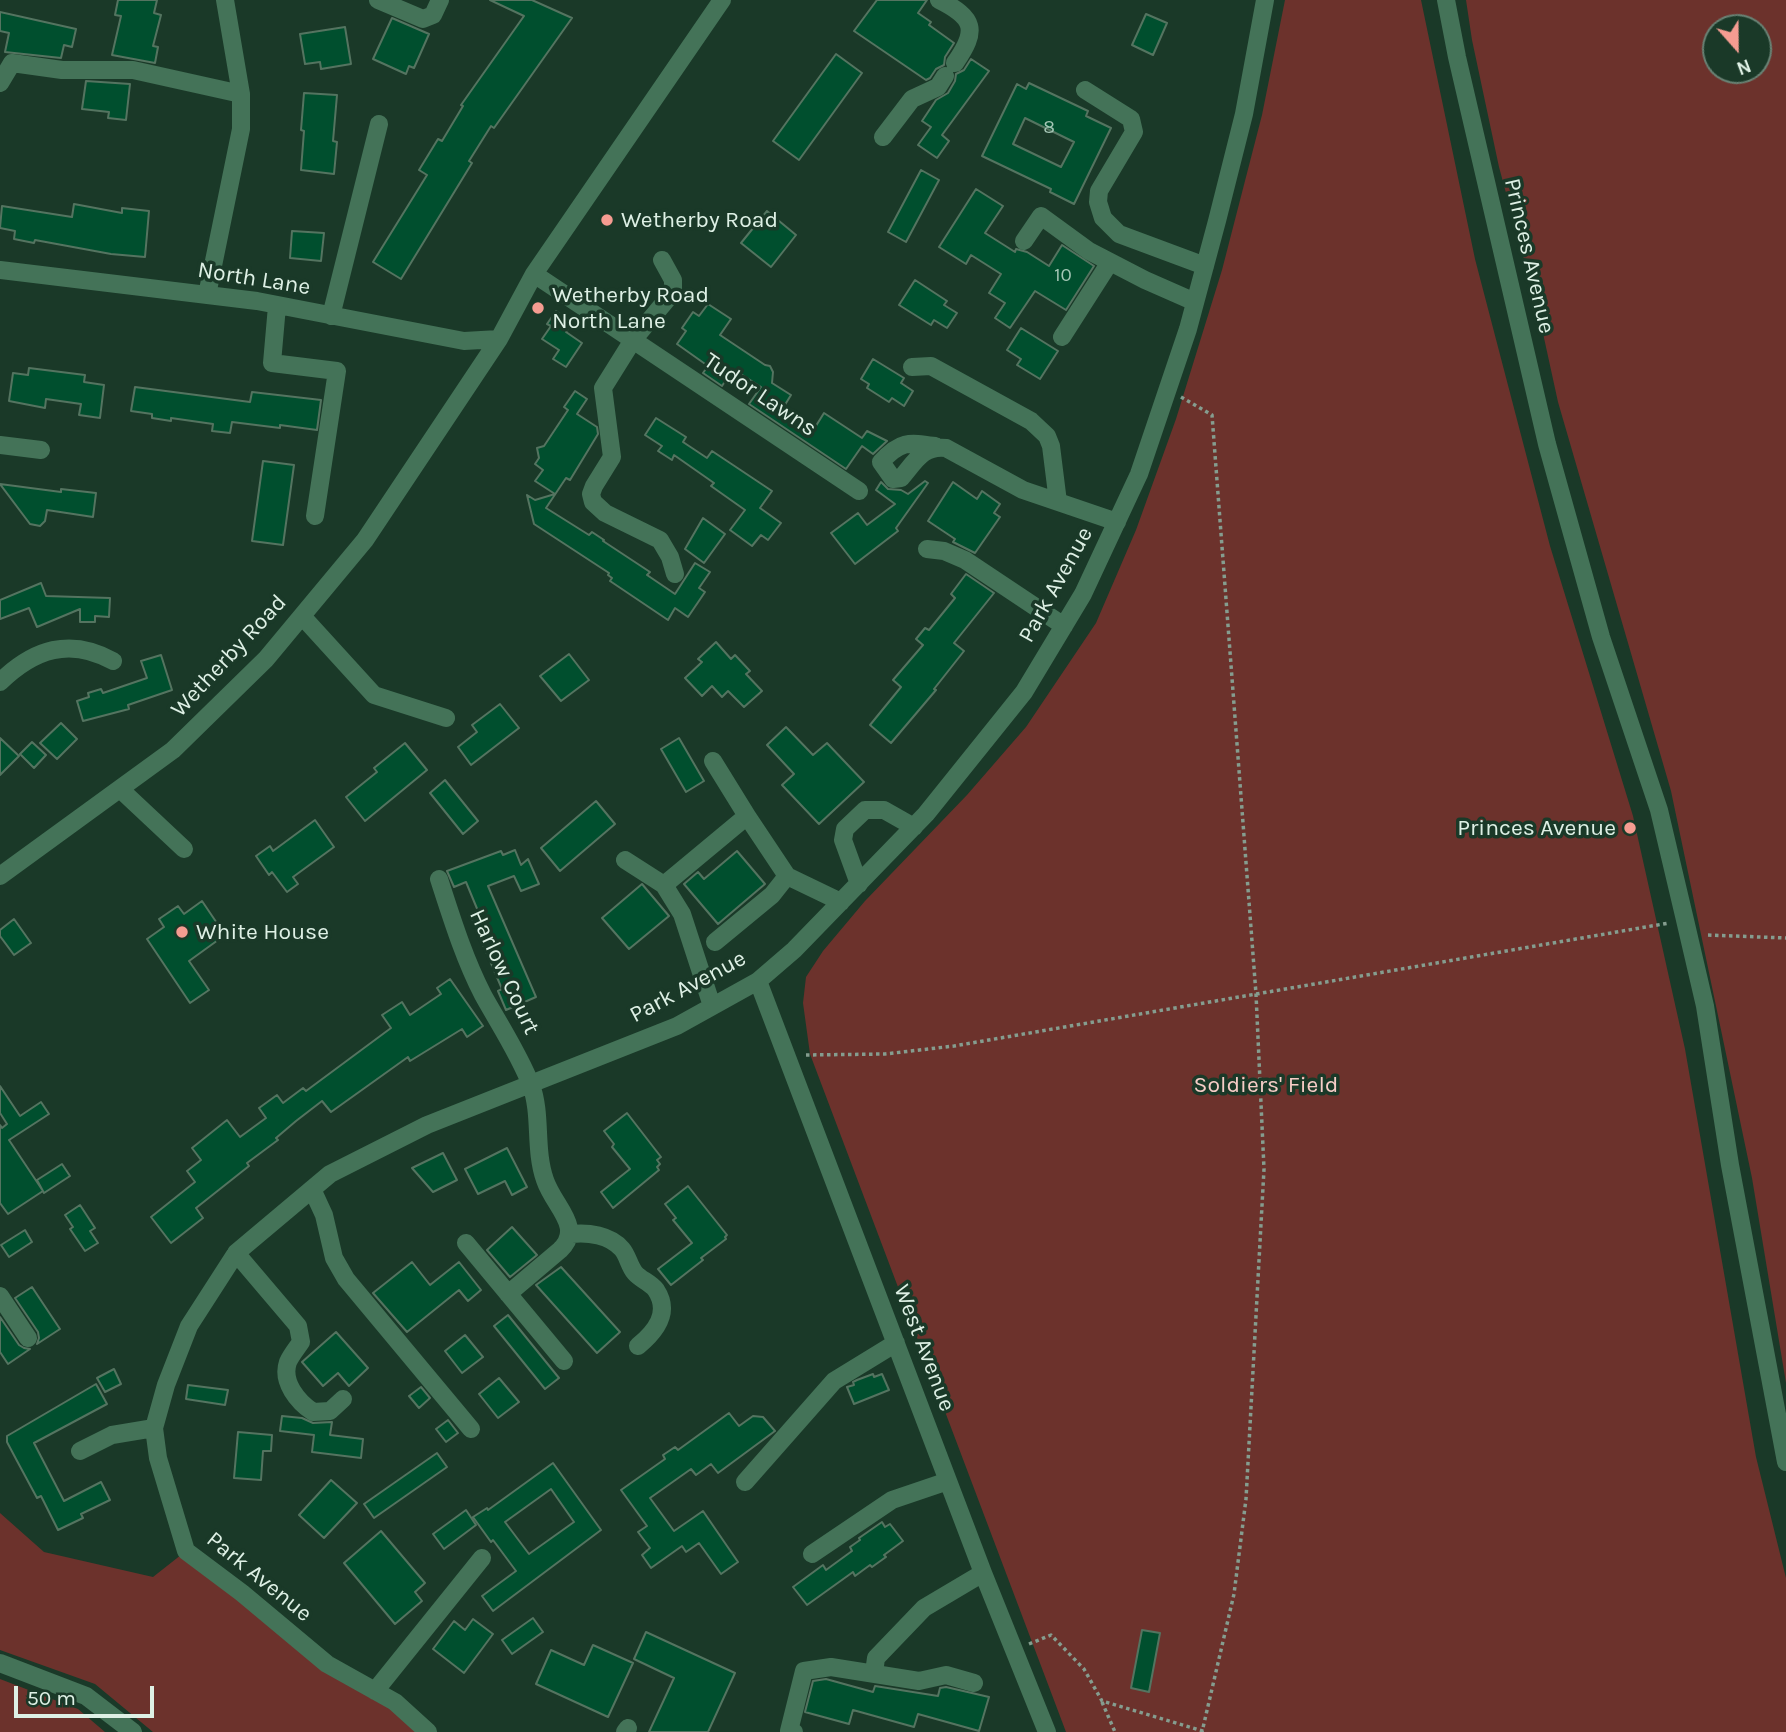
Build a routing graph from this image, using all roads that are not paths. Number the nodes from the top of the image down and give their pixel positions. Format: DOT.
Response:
graph roads {
  1 [pos="225,0"];
  2 [pos="378,0"];
  3 [pos="440,0"];
  4 [pos="722,0"];
  5 [pos="939,0"];
  6 [pos="1265,0"];
  7 [pos="1446,0"];
  8 [pos="0,83"];
  9 [pos="1085,90"];
  10 [pos="241,94"];
  11 [pos="379,124"];
  12 [pos="883,137"];
  13 [pos="1024,241"];
  14 [pos="662,260"];
  15 [pos="1110,262"];
  16 [pos="1205,266"];
  17 [pos="0,270"];
  18 [pos="534,274"];
  19 [pos="207,295"];
  20 [pos="1195,302"];
  21 [pos="278,306"];
  22 [pos="331,316"];
  23 [pos="1062,337"];
  24 [pos="499,338"];
  25 [pos="633,340"];
  26 [pos="912,367"];
  27 [pos="0,444"];
  28 [pos="935,446"];
  29 [pos="41,450"];
  30 [pos="859,491"];
  31 [pos="1058,502"];
  32 [pos="316,516"];
  33 [pos="1117,522"];
  34 [pos="928,549"];
  35 [pos="676,574"];
  36 [pos="302,616"];
  37 [pos="1064,626"];
  38 [pos="113,661"];
  39 [pos="5,677"];
  40 [pos="446,718"];
  41 [pos="713,761"];
  42 [pos="120,789"];
  43 [pos="747,816"];
  44 [pos="914,827"];
  45 [pos="184,849"];
  46 [pos="625,860"];
  47 [pos="0,876"];
  48 [pos="786,876"];
  49 [pos="439,879"];
  50 [pos="664,884"];
  51 [pos="859,884"];
  52 [pos="841,902"];
  53 [pos="715,942"];
  54 [pos="758,981"];
  55 [pos="712,1006"];
  56 [pos="530,1084"];
  57 [pos="312,1189"];
  58 [pos="571,1234"];
  59 [pos="466,1243"];
  60 [pos="236,1253"];
  61 [pos="508,1294"];
  62 [pos="0,1296"];
  63 [pos="28,1338"];
  64 [pos="896,1343"];
  65 [pos="638,1346"];
  66 [pos="564,1361"];
  67 [pos="343,1399"];
  68 [pos="154,1428"];
  69 [pos="471,1429"];
  70 [pos="80,1451"];
  71 [pos="1786,1462"];
  72 [pos="948,1481"];
  73 [pos="745,1482"];
  74 [pos="812,1554"];
  75 [pos="482,1558"];
  76 [pos="984,1573"];
  77 [pos="0,1663"];
  78 [pos="874,1672"];
  79 [pos="974,1683"];
  80 [pos="375,1691"];
  81 [pos="132,1732"];
  82 [pos="428,1732"];
  83 [pos="794,1732"];
  84 [pos="1047,1732"];
  1 -- 10 [label="street"];
  2 -- 3 [label="street"];
  4 -- 18 [label="street, Wetherby Road"];
  5 -- 12 [label="street"];
  6 -- 16 [label="street, Park Avenue"];
  7 -- 71 [label="street, Princes Avenue"];
  8 -- 10 [label="street"];
  9 -- 16 [label="street"];
  10 -- 19 [label="street"];
  11 -- 22 [label="street"];
  13 -- 15 [label="street"];
  14 -- 25 [label="street"];
  15 -- 20 [label="street"];
  15 -- 23 [label="street"];
  16 -- 20 [label="street, Park Avenue"];
  17 -- 19 [label="street, North Lane"];
  18 -- 24 [label="street, Wetherby Road"];
  18 -- 25 [label="street, Tudor Lawns"];
  19 -- 21 [label="street, North Lane"];
  20 -- 33 [label="street, Park Avenue"];
  21 -- 22 [label="street, North Lane"];
  21 -- 32 [label="street"];
  22 -- 24 [label="street, North Lane"];
  24 -- 36 [label="street, Wetherby Road"];
  25 -- 30 [label="street, Tudor Lawns"];
  25 -- 35 [label="street"];
  26 -- 31 [label="street"];
  27 -- 29 [label="street"];
  28 -- 31 [label="street"];
  31 -- 33 [label="street"];
  33 -- 37 [label="street, Park Avenue"];
  34 -- 37 [label="street"];
  36 -- 40 [label="street"];
  36 -- 42 [label="street, Wetherby Road"];
  37 -- 44 [label="street, Park Avenue"];
  38 -- 39 [label="street"];
  41 -- 43 [label="street"];
  42 -- 45 [label="street"];
  42 -- 47 [label="street, Wetherby Road"];
  43 -- 48 [label="street"];
  43 -- 50 [label="street"];
  44 -- 51 [label="street, Park Avenue"];
  44 -- 51 [label="street"];
  46 -- 50 [label="street"];
  48 -- 52 [label="street"];
  48 -- 53 [label="street"];
  49 -- 56 [label="street, Harlow Court"];
  50 -- 55 [label="street"];
  51 -- 52 [label="street, Park Avenue"];
  52 -- 54 [label="street, Park Avenue"];
  54 -- 55 [label="street, Park Avenue"];
  54 -- 64 [label="street, West Avenue"];
  55 -- 56 [label="street, Park Avenue"];
  56 -- 57 [label="street, Park Avenue"];
  56 -- 58 [label="street, Harlow Court"];
  57 -- 60 [label="street, Park Avenue"];
  57 -- 69 [label="street"];
  58 -- 61 [label="street"];
  58 -- 65 [label="street"];
  59 -- 61 [label="street"];
  60 -- 67 [label="street"];
  60 -- 68 [label="street, Park Avenue"];
  61 -- 66 [label="street"];
  62 -- 63 [label="street"];
  64 -- 72 [label="street, West Avenue"];
  64 -- 73 [label="street"];
  68 -- 70 [label="street"];
  68 -- 80 [label="street, Park Avenue"];
  72 -- 74 [label="street"];
  72 -- 76 [label="street, West Avenue"];
  75 -- 80 [label="street"];
  76 -- 78 [label="street"];
  76 -- 84 [label="street, West Avenue"];
  77 -- 81 [label="street"];
  78 -- 79 [label="street"];
  78 -- 83 [label="street"];
  80 -- 82 [label="street, Park Avenue"];
}
